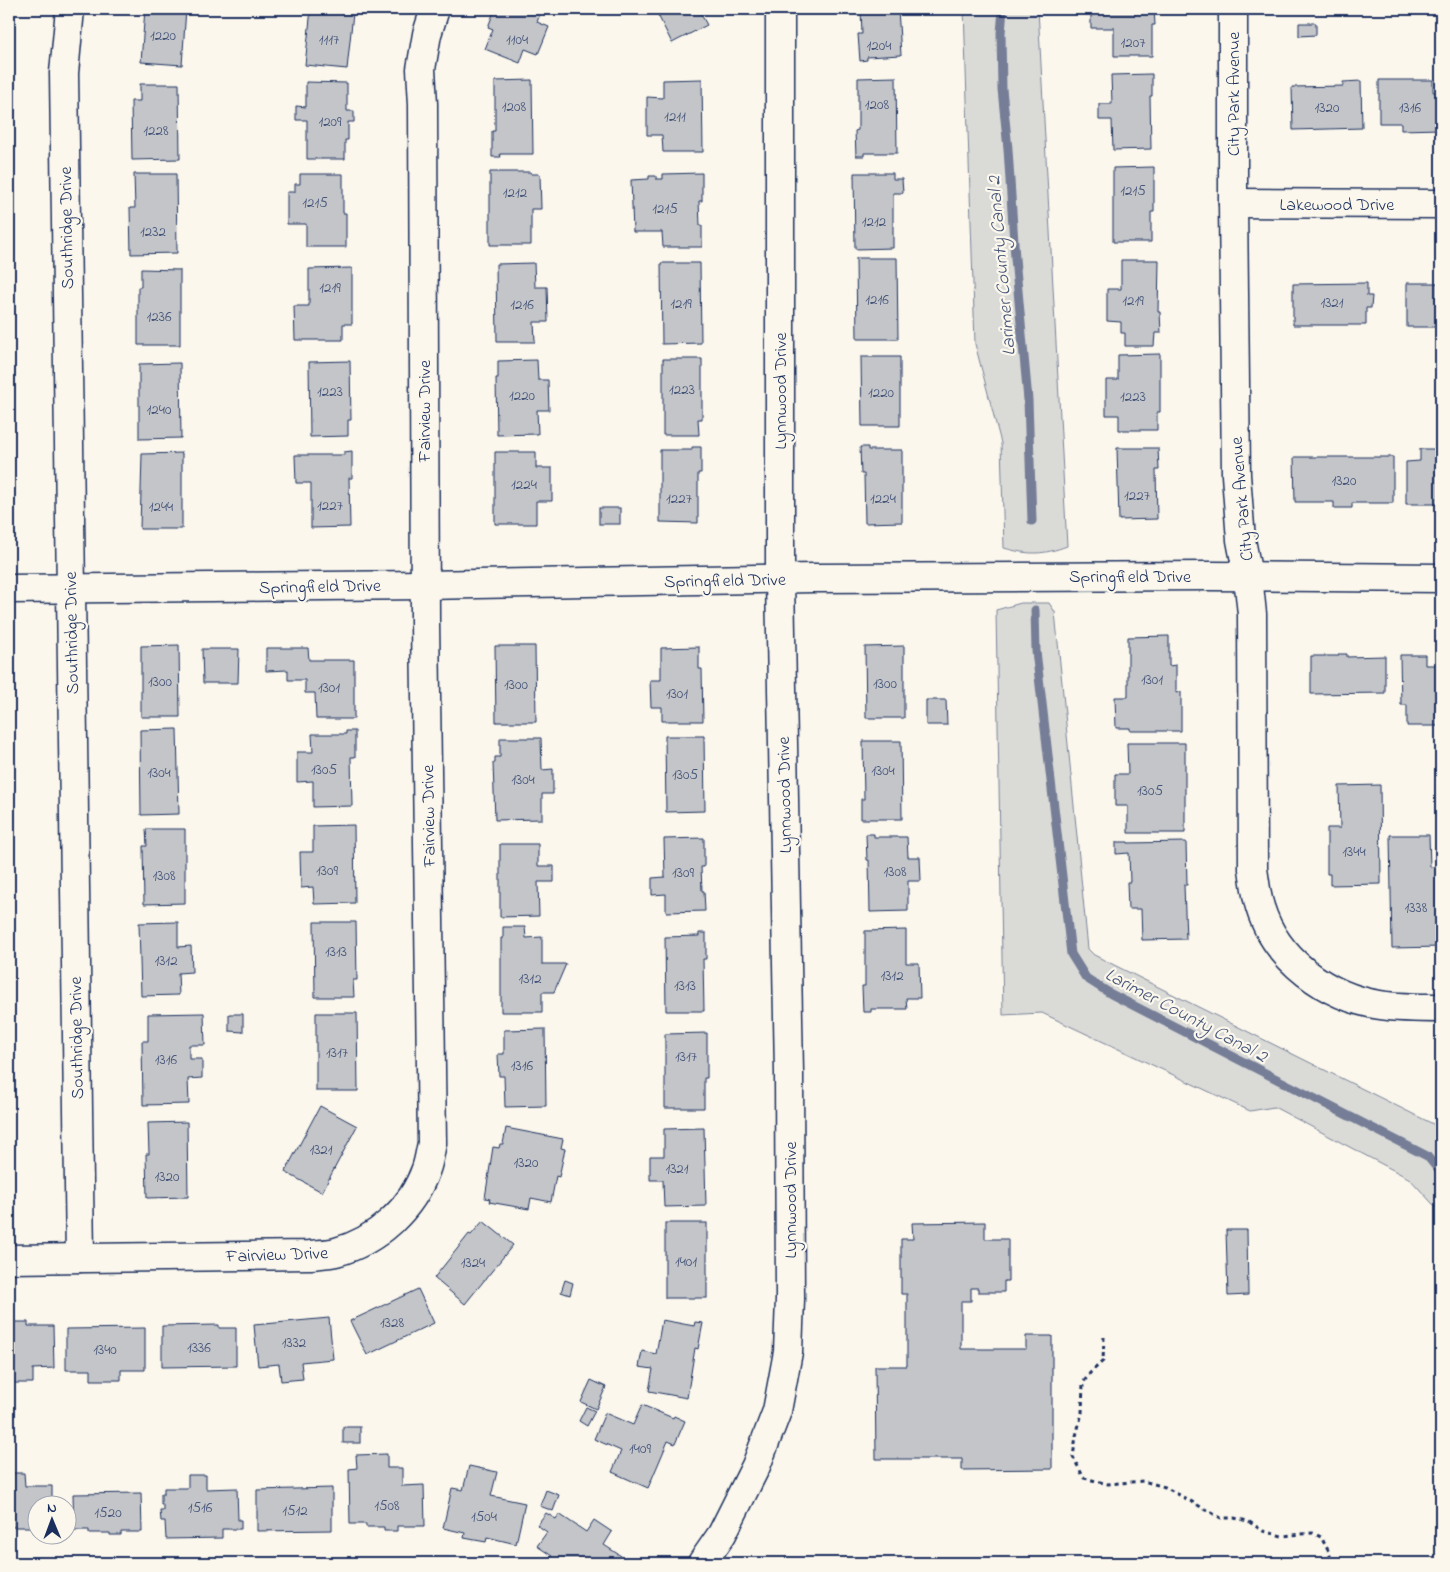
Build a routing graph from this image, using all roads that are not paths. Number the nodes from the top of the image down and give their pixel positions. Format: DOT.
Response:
graph roads {
  1 [pos="70,9"];
  2 [pos="435,9"];
  3 [pos="780,9"];
  4 [pos="1233,9"];
  5 [pos="1233,203"];
  6 [pos="1441,204"];
  7 [pos="1248,576"];
  8 [pos="1441,578"];
  9 [pos="780,579"];
  10 [pos="425,586"];
  11 [pos="70,588"];
  12 [pos="9,589"];
  13 [pos="1441,1008"];
  14 [pos="80,1258"];
  15 [pos="9,1259"];
  16 [pos="702,1563"];
  1 -- 11 [label="street, Southridge Drive"];
  2 -- 10 [label="street, Fairview Drive"];
  3 -- 9 [label="street, Lynnwood Drive"];
  4 -- 5 [label="street, City Park Avenue"];
  5 -- 6 [label="street, Lakewood Drive"];
  5 -- 7 [label="street, City Park Avenue"];
  7 -- 8 [label="street, Springfield Drive"];
  7 -- 9 [label="street, Springfield Drive"];
  7 -- 13 [label="street, City Park Avenue"];
  9 -- 10 [label="street, Springfield Drive"];
  9 -- 16 [label="street, Lynnwood Drive"];
  10 -- 11 [label="street, Springfield Drive"];
  10 -- 14 [label="street, Fairview Drive"];
  11 -- 12 [label="street, Springfield Drive"];
  11 -- 14 [label="street, Southridge Drive"];
  14 -- 15 [label="street, Fairview Drive"];
}
